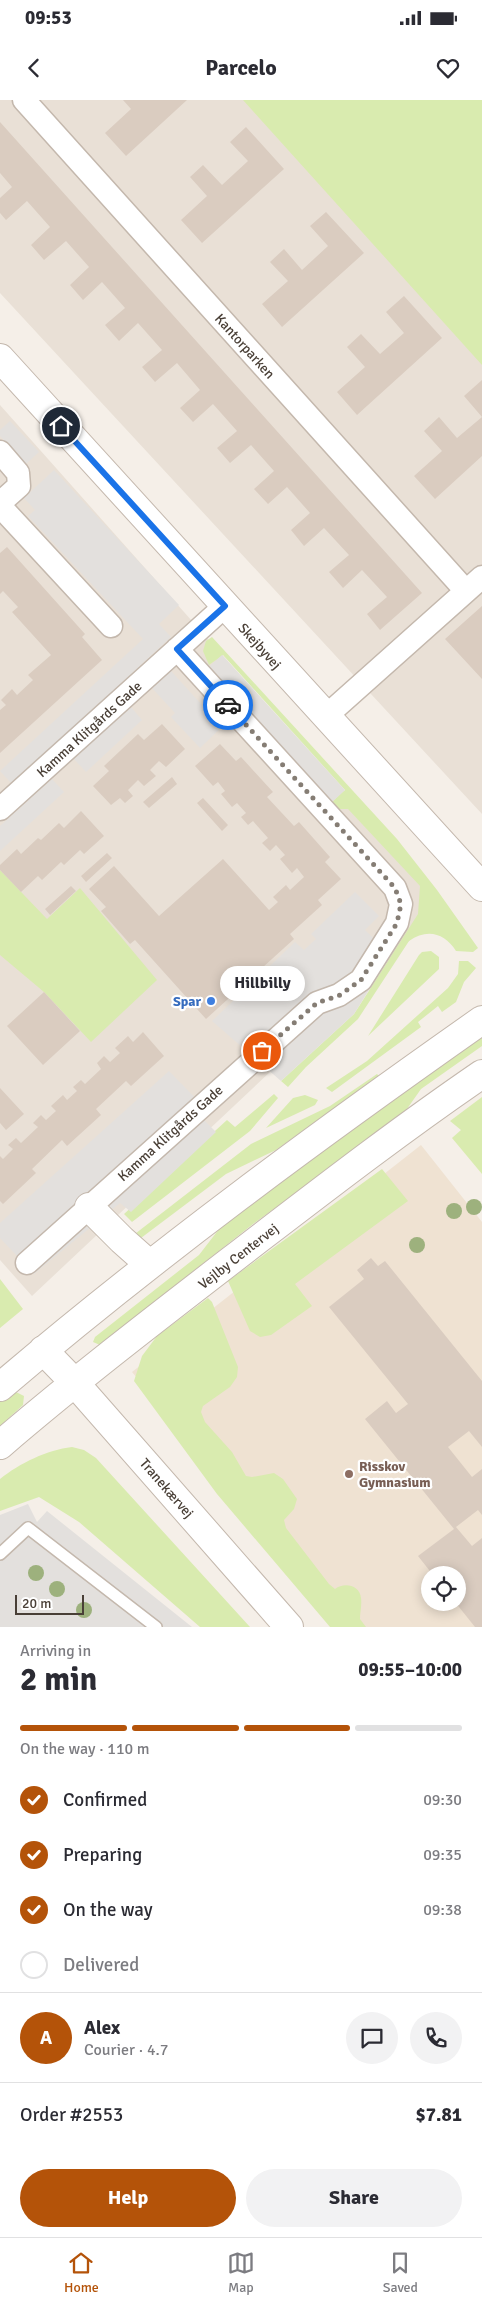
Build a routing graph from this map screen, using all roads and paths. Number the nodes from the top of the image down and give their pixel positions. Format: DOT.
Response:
graph roads {
  1 [pos="24,100"];
  2 [pos="0,358"];
  3 [pos="0,452"];
  4 [pos="0,504"];
  5 [pos="474,584"];
  6 [pos="225,606"];
  7 [pos="111,626"];
  8 [pos="177,649"];
  9 [pos="325,717"];
  10 [pos="1,807"];
  11 [pos="482,888"];
  12 [pos="482,1020"];
  13 [pos="482,1074"];
  14 [pos="89,1207"];
  15 [pos="27,1264"];
  16 [pos="150,1264"];
  17 [pos="43,1350"];
  18 [pos="74,1382"];
  19 [pos="0,1387"];
  20 [pos="0,1446"];
  21 [pos="0,1554"];
  22 [pos="156,1627"];
  23 [pos="289,1627"];
  1 -- 5 [label="street, Kantorparken"];
  2 -- 6 [label="street, Skejbyvej"];
  3 -- 4 [label="street"];
  4 -- 7 [label="street"];
  5 -- 9 [label="street, Kantorparken"];
  6 -- 8 [label="street, Kamma Klitgårds Gade"];
  6 -- 9 [label="street, Skejbyvej"];
  8 -- 10 [label="street, Kamma Klitgårds Gade"];
  8 -- 14 [label="street, Kamma Klitgårds Gade"];
  9 -- 11 [label="street, Skejbyvej"];
  12 -- 16 [label="street"];
  13 -- 18 [label="street, Vejlby Centervej"];
  14 -- 15 [label="street, Kamma Klitgårds Gade"];
  14 -- 16 [label="street"];
  16 -- 17 [label="street"];
  17 -- 18 [label="street, Tranekærvej"];
  17 -- 19 [label="street"];
  18 -- 20 [label="street, Vejlby Centervej"];
  18 -- 23 [label="street, Tranekærvej"];
  21 -- 22 [label="lane"];
}
